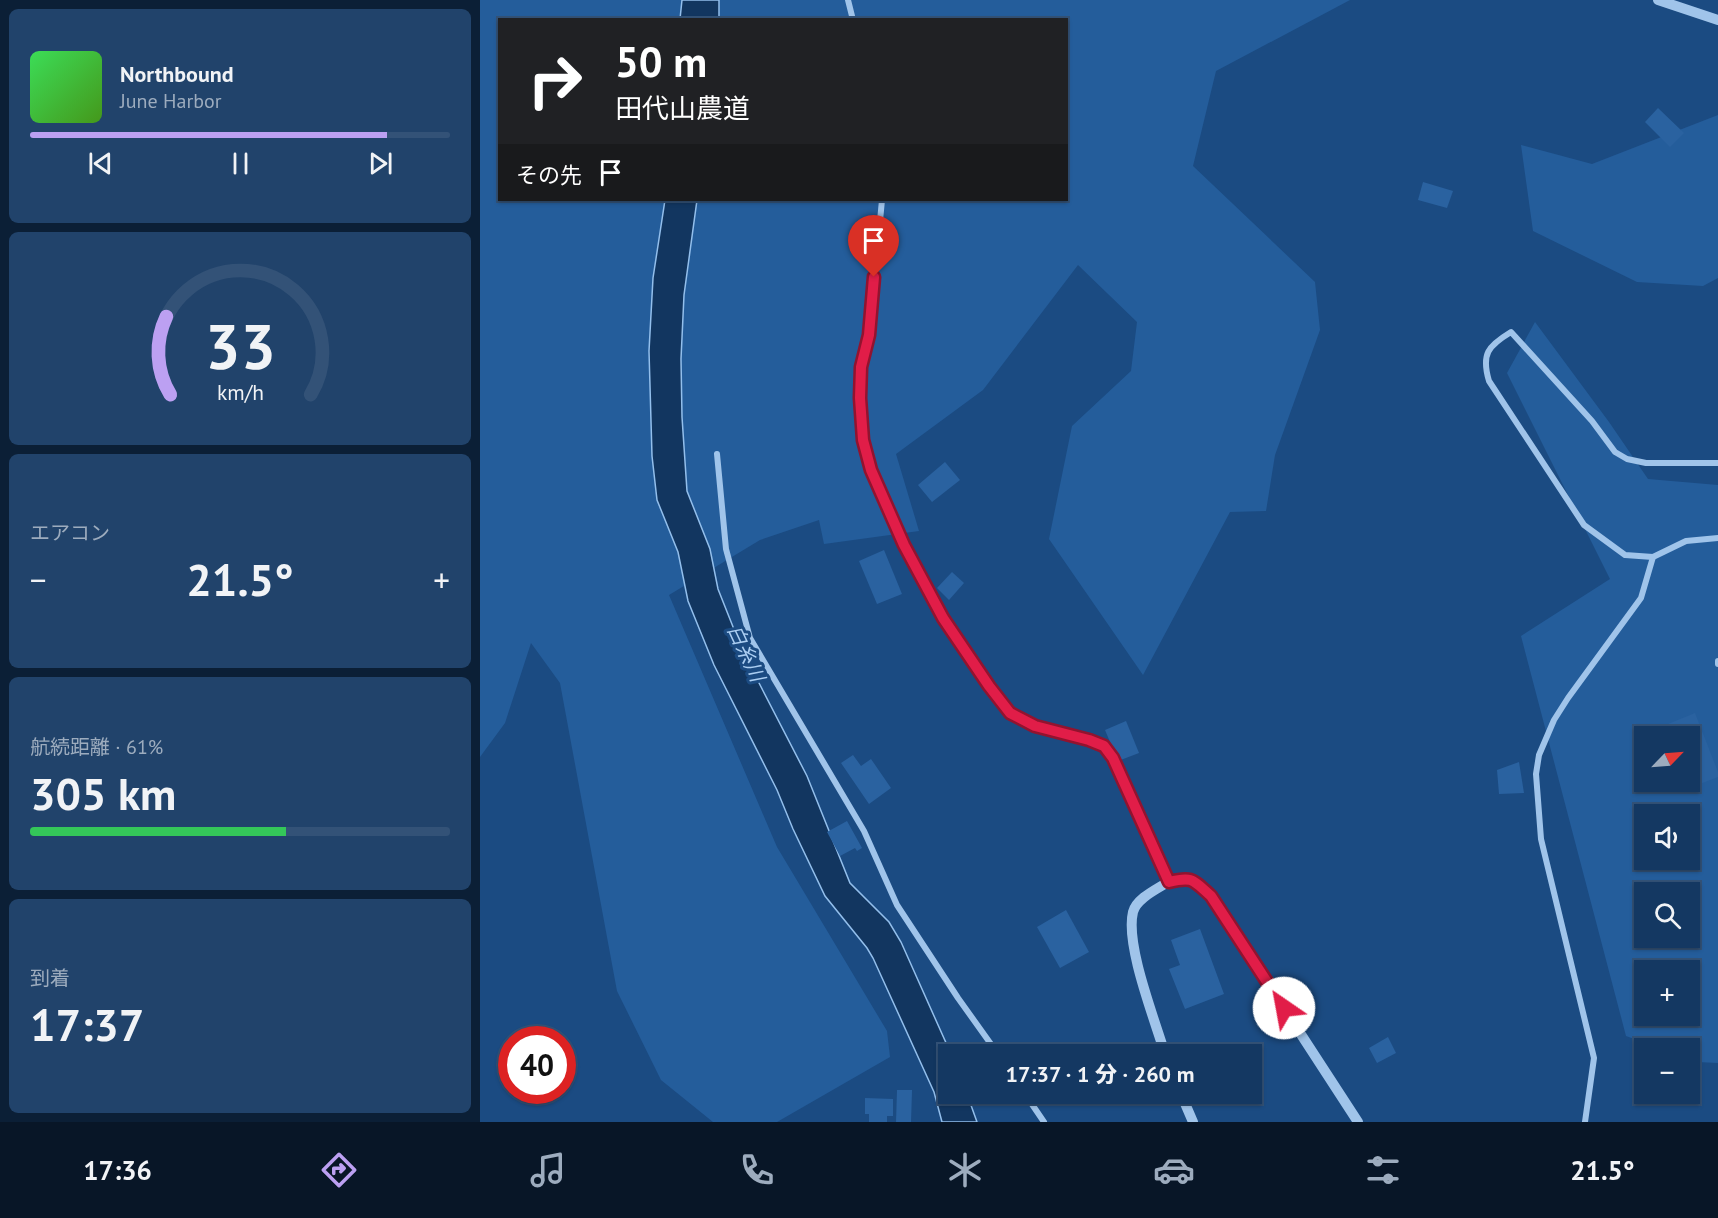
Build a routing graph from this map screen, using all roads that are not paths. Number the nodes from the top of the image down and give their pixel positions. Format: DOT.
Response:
graph roads {
  1 [pos="848,0"];
  2 [pos="1658,0"];
  3 [pos="852,18"];
  4 [pos="1718,20"];
  5 [pos="882,201"];
  6 [pos="717,454"];
  7 [pos="1718,463"];
  8 [pos="1718,538"];
  9 [pos="1653,557"];
  10 [pos="1169,882"];
  11 [pos="991,1044"];
  12 [pos="1162,1044"];
  13 [pos="1032,1104"];
  14 [pos="1185,1104"];
  15 [pos="1044,1122"];
  16 [pos="1193,1122"];
  17 [pos="1358,1122"];
  18 [pos="1585,1122"];
  1 -- 3 [label="street"];
  2 -- 4 [label="street"];
  5 -- 10 [label="street"];
  6 -- 11 [label="street"];
  7 -- 9 [label="street"];
  8 -- 9 [label="street"];
  9 -- 18 [label="street"];
  10 -- 12 [label="street"];
  10 -- 17 [label="street"];
  13 -- 15 [label="street"];
  14 -- 16 [label="street"];
}
